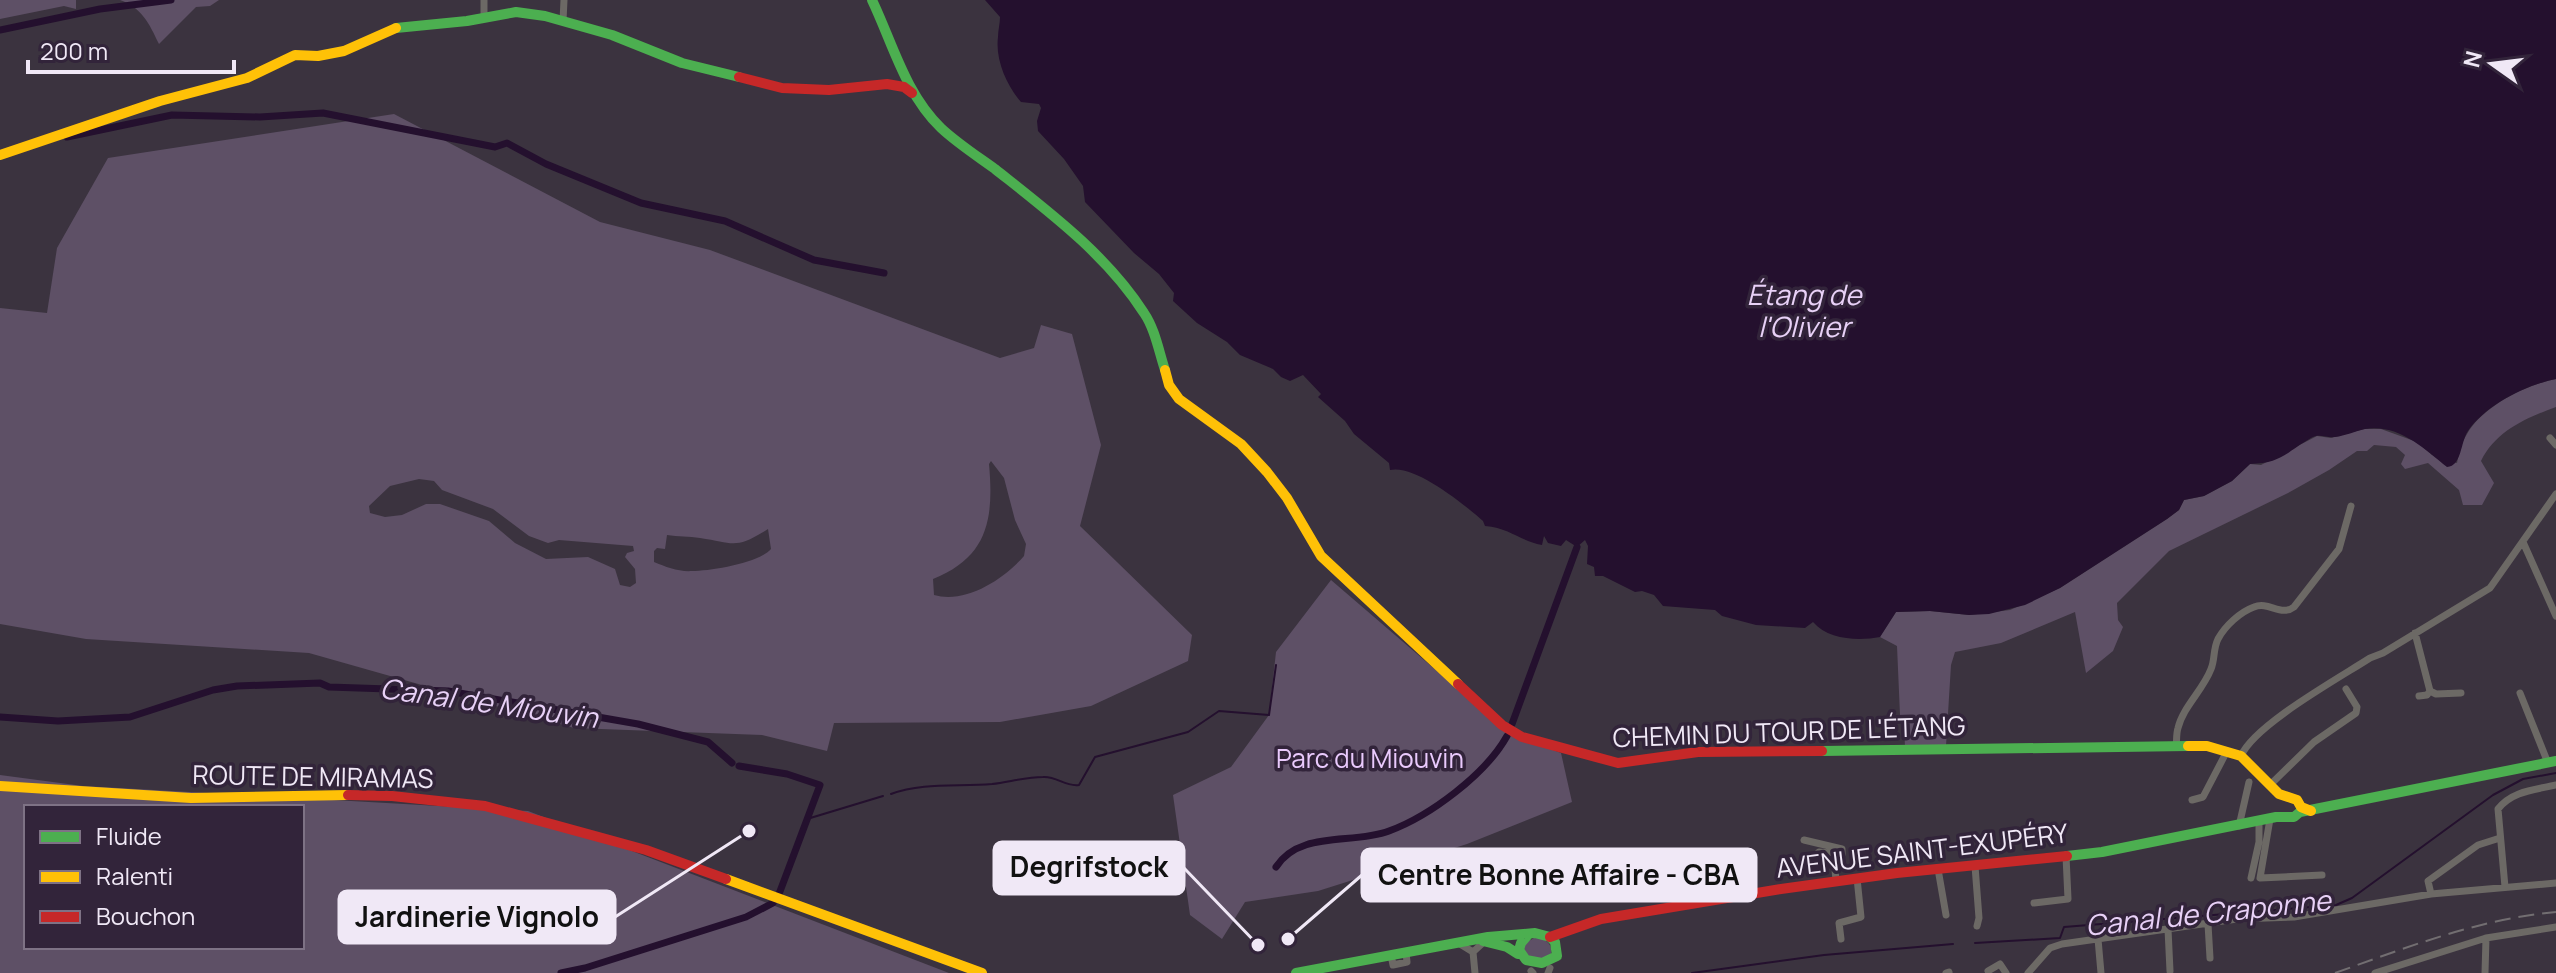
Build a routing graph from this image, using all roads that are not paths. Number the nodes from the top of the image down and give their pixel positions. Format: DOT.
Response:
graph roads {
  1 [pos="484,0"];
  2 [pos="564,0"];
  3 [pos="872,0"];
  4 [pos="484,18"];
  5 [pos="563,21"];
  6 [pos="914,95"];
  7 [pos="0,155"];
  8 [pos="2556,494"];
  9 [pos="2351,506"];
  10 [pos="2523,542"];
  11 [pos="2556,585"];
  12 [pos="2545,590"];
  13 [pos="2556,616"];
  14 [pos="2415,633"];
  15 [pos="2346,689"];
  16 [pos="2430,691"];
  17 [pos="2461,693"];
  18 [pos="2520,693"];
  19 [pos="2419,696"];
  20 [pos="2176,747"];
  21 [pos="2227,751"];
  22 [pos="2241,756"];
  23 [pos="2552,762"];
  24 [pos="2249,782"];
  25 [pos="2270,785"];
  26 [pos="2556,785"];
  27 [pos="0,786"];
  28 [pos="2192,800"];
  29 [pos="2287,812"];
  30 [pos="2239,826"];
  31 [pos="2500,838"];
  32 [pos="1804,840"];
  33 [pos="2066,856"];
  34 [pos="1975,866"];
  35 [pos="1938,869"];
  36 [pos="2322,875"];
  37 [pos="1857,878"];
  38 [pos="2251,878"];
  39 [pos="1836,881"];
  40 [pos="2556,883"];
  41 [pos="2505,887"];
  42 [pos="2431,894"];
  43 [pos="2034,903"];
  44 [pos="1946,915"];
  45 [pos="2208,924"];
  46 [pos="1977,926"];
  47 [pos="2556,927"];
  48 [pos="1574,928"];
  49 [pos="2168,929"];
  50 [pos="1528,935"];
  51 [pos="1550,937"];
  52 [pos="2486,938"];
  53 [pos="1841,939"];
  54 [pos="2098,939"];
  55 [pos="1481,941"];
  56 [pos="1460,944"];
  57 [pos="1557,950"];
  58 [pos="1473,952"];
  59 [pos="1518,954"];
  60 [pos="2210,958"];
  61 [pos="1549,970"];
  62 [pos="1988,971"];
  63 [pos="2170,971"];
  64 [pos="1532,972"];
  65 [pos="982,973"];
  66 [pos="1296,973"];
  67 [pos="1475,973"];
  68 [pos="2006,973"];
  69 [pos="2028,973"];
  70 [pos="2101,973"];
  71 [pos="2375,973"];
  72 [pos="2485,973"];
  1 -- 4 [label="street"];
  2 -- 5 [label="street"];
  3 -- 6 [label="street, CHEMIN DU TOUR DE L'ÉTANG"];
  4 -- 5 [label="street"];
  4 -- 7 [label="street"];
  5 -- 6 [label="street"];
  6 -- 20 [label="street, CHEMIN DU TOUR DE L'ÉTANG"];
  8 -- 10 [label="street"];
  9 -- 20 [label="street"];
  10 -- 12 [label="street"];
  10 -- 14 [label="street"];
  11 -- 12 [label="street"];
  12 -- 13 [label="street"];
  14 -- 16 [label="street"];
  14 -- 22 [label="street"];
  15 -- 25 [label="street"];
  16 -- 17 [label="street"];
  16 -- 19 [label="street"];
  18 -- 23 [label="street"];
  20 -- 21 [label="street, CHEMIN DU TOUR DE L'ÉTANG"];
  21 -- 22 [label="street, CHEMIN DU TOUR DE L'ÉTANG"];
  21 -- 28 [label="street"];
  22 -- 25 [label="street, CHEMIN DU TOUR DE L'ÉTANG"];
  23 -- 29 [label="street, AVENUE SAINT-EXUPÉRY"];
  24 -- 30 [label="street"];
  25 -- 29 [label="street, CHEMIN DU TOUR DE L'ÉTANG"];
  26 -- 31 [label="street"];
  27 -- 65 [label="street, ROUTE DE MIRAMAS"];
  29 -- 30 [label="street, AVENUE SAINT-EXUPÉRY"];
  29 -- 36 [label="street"];
  29 -- 38 [label="street"];
  30 -- 33 [label="street, AVENUE SAINT-EXUPÉRY"];
  31 -- 41 [label="street"];
  31 -- 42 [label="street"];
  32 -- 39 [label="street"];
  33 -- 34 [label="street, AVENUE SAINT-EXUPÉRY"];
  33 -- 43 [label="street"];
  34 -- 35 [label="street, AVENUE SAINT-EXUPÉRY"];
  34 -- 46 [label="street"];
  35 -- 37 [label="street, AVENUE SAINT-EXUPÉRY"];
  35 -- 44 [label="street"];
  37 -- 39 [label="street, AVENUE SAINT-EXUPÉRY"];
  37 -- 53 [label="street"];
  39 -- 48 [label="street, AVENUE SAINT-EXUPÉRY"];
  40 -- 41 [label="street"];
  41 -- 42 [label="street"];
  42 -- 45 [label="street"];
  45 -- 49 [label="street"];
  45 -- 60 [label="street"];
  47 -- 52 [label="street"];
  48 -- 51 [label="street, AVENUE SAINT-EXUPÉRY"];
  48 -- 57 [label="street"];
  49 -- 54 [label="street"];
  49 -- 63 [label="street"];
  50 -- 51 [label="street"];
  50 -- 55 [label="street"];
  50 -- 59 [label="street"];
  51 -- 57 [label="street"];
  52 -- 71 [label="street"];
  52 -- 72 [label="street"];
  54 -- 69 [label="street"];
  54 -- 70 [label="street"];
  55 -- 56 [label="street"];
  55 -- 58 [label="street"];
  55 -- 59 [label="street"];
  56 -- 58 [label="street"];
  56 -- 66 [label="street"];
  57 -- 61 [label="street"];
  58 -- 67 [label="street"];
  59 -- 64 [label="street"];
  61 -- 64 [label="street"];
  62 -- 68 [label="street"];
}
